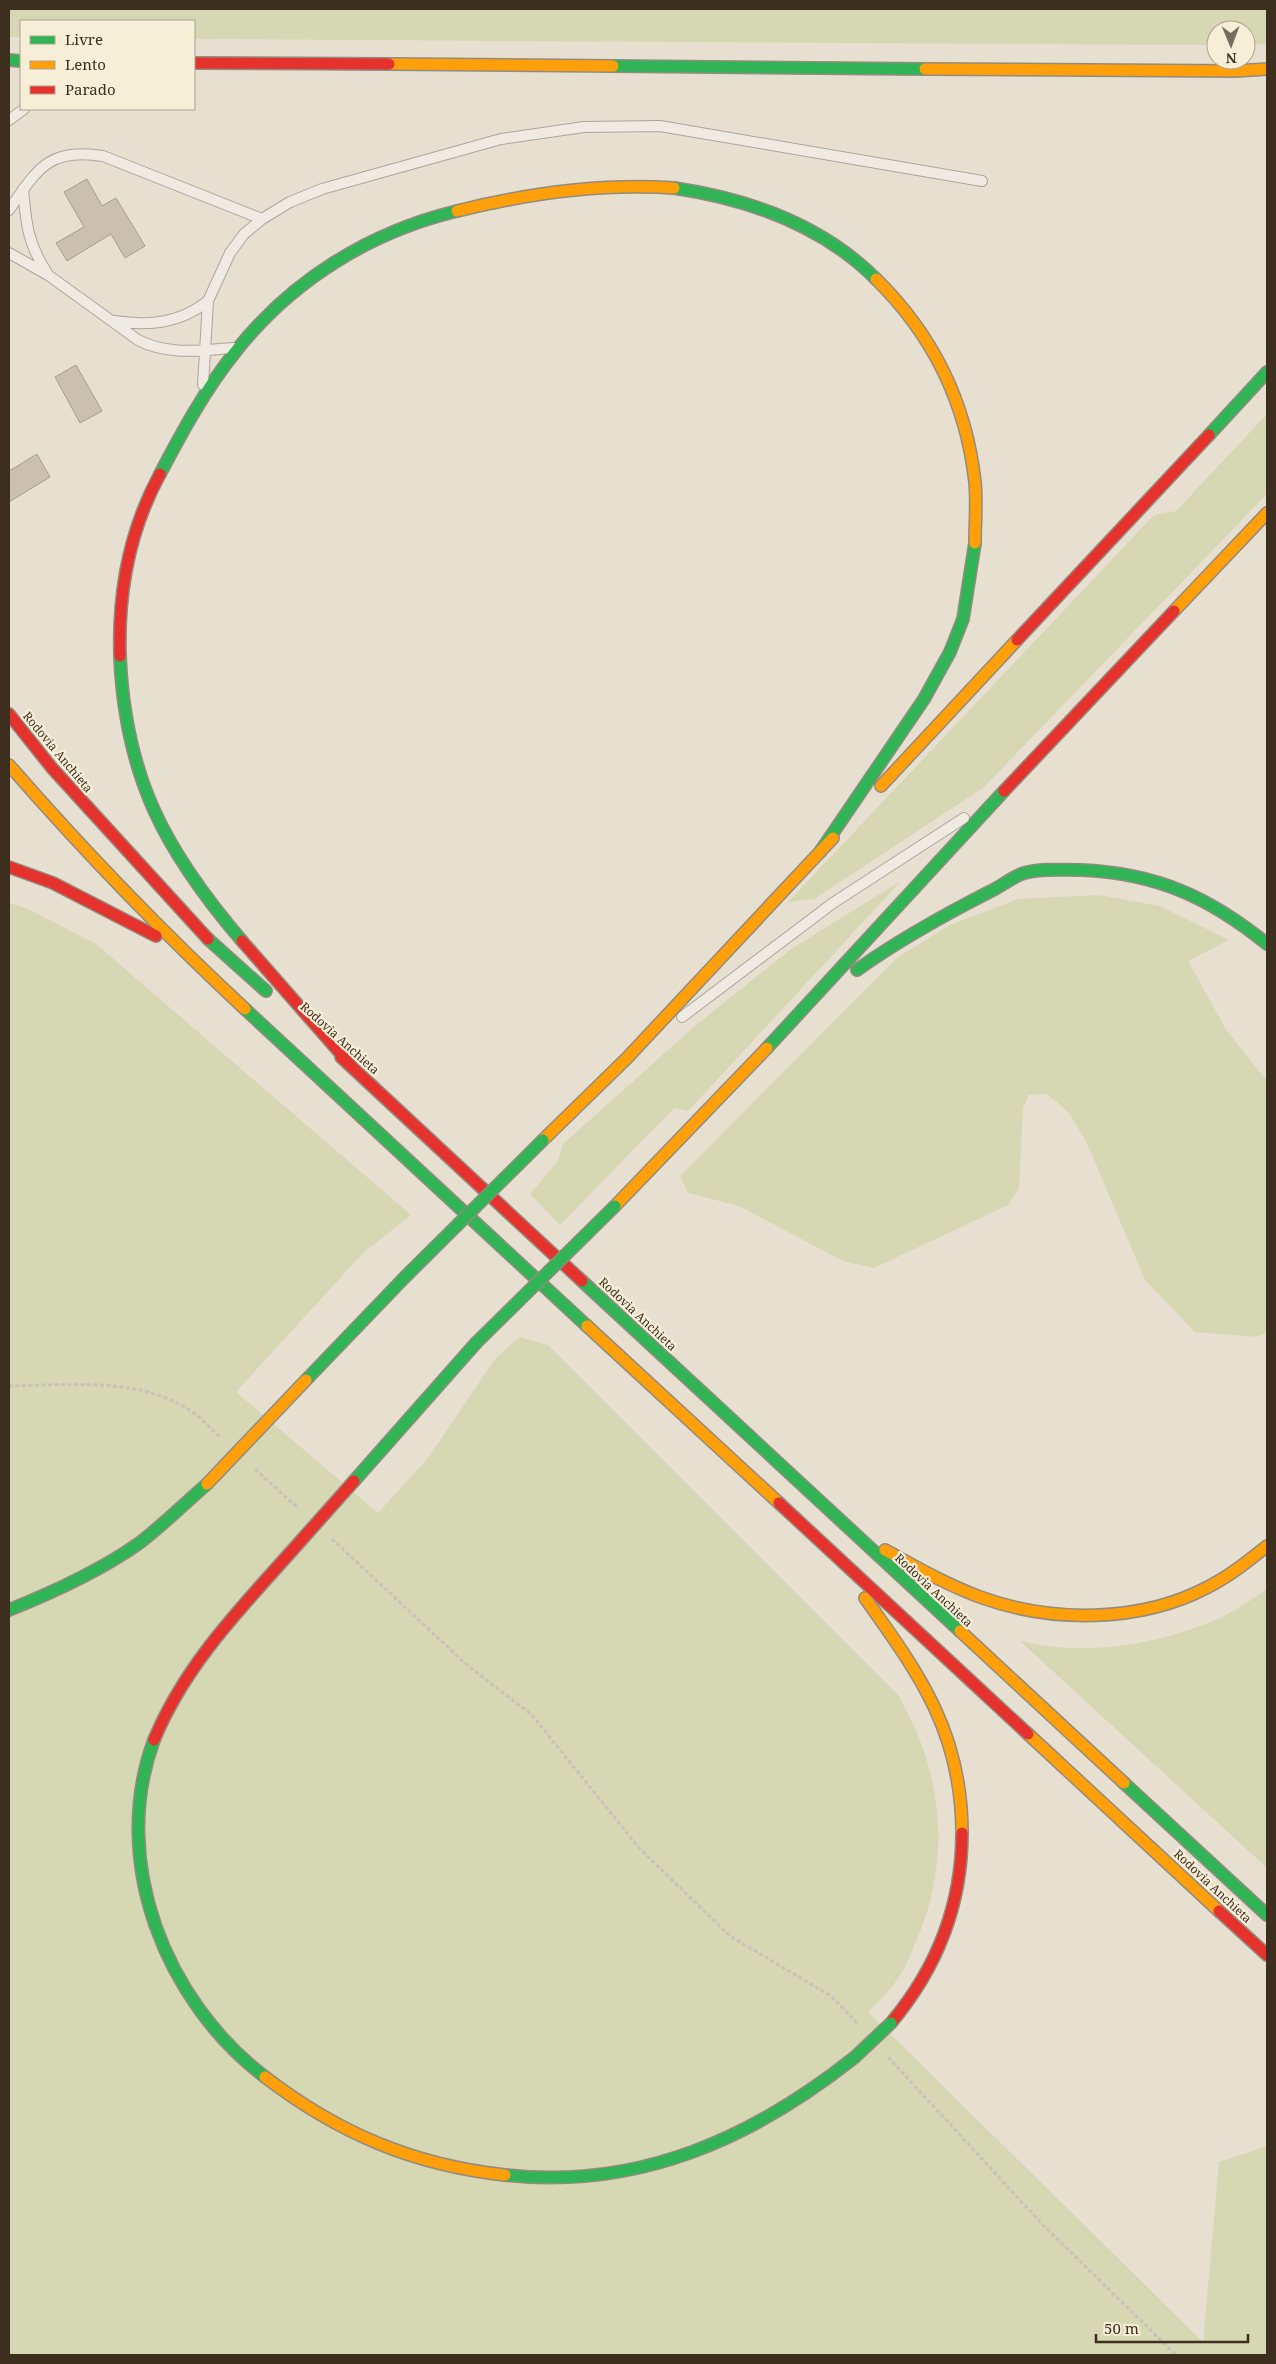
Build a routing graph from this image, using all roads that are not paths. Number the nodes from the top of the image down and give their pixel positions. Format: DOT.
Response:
graph roads {
  1 [pos="195,63"];
  2 [pos="246,64"];
  3 [pos="1267,69"];
  4 [pos="195,72"];
  5 [pos="23,110"];
  6 [pos="9,120"];
  7 [pos="982,181"];
  8 [pos="24,190"];
  9 [pos="9,210"];
  10 [pos="262,219"];
  11 [pos="9,253"];
  12 [pos="13,260"];
  13 [pos="48,274"];
  14 [pos="208,301"];
  15 [pos="113,320"];
  16 [pos="239,347"];
  17 [pos="205,350"];
  18 [pos="1267,372"];
  19 [pos="203,399"];
  20 [pos="1267,513"];
  21 [pos="9,714"];
  22 [pos="9,765"];
  23 [pos="999,796"];
  24 [pos="820,852"];
  25 [pos="9,867"];
  26 [pos="1267,944"];
  27 [pos="180,949"];
  28 [pos="808,1006"];
  29 [pos="627,1058"];
  30 [pos="355,1070"];
  31 [pos="852,1533"];
  32 [pos="1267,1546"];
  33 [pos="836,1556"];
  34 [pos="9,1610"];
  35 [pos="1267,1915"];
  36 [pos="1267,1955"];
  1 -- 2 [label="highway"];
  2 -- 3 [label="highway"];
  2 -- 4 [label="lane"];
  5 -- 6 [label="lane"];
  7 -- 10 [label="lane"];
  8 -- 9 [label="lane"];
  8 -- 10 [label="lane"];
  8 -- 13 [label="lane"];
  10 -- 14 [label="lane"];
  11 -- 12 [label="lane"];
  12 -- 13 [label="lane"];
  13 -- 15 [label="lane"];
  14 -- 15 [label="lane"];
  14 -- 17 [label="lane"];
  15 -- 17 [label="lane"];
  16 -- 17 [label="lane"];
  16 -- 19 [label="highway"];
  16 -- 24 [label="highway"];
  17 -- 19 [label="lane"];
  18 -- 24 [label="highway"];
  19 -- 30 [label="highway"];
  20 -- 23 [label="highway"];
  21 -- 30 [label="highway, Rodovia Anchieta"];
  22 -- 27 [label="highway, Rodovia Anchieta"];
  23 -- 28 [label="highway"];
  23 -- 29 [label="lane"];
  24 -- 29 [label="highway"];
  25 -- 27 [label="highway"];
  26 -- 28 [label="highway"];
  27 -- 33 [label="highway, Rodovia Anchieta"];
  28 -- 33 [label="highway, bridge"];
  29 -- 34 [label="highway, bridge"];
  30 -- 31 [label="highway, Rodovia Anchieta"];
  31 -- 32 [label="highway"];
  31 -- 35 [label="highway, Rodovia Anchieta"];
  33 -- 36 [label="highway, Rodovia Anchieta"];
}
